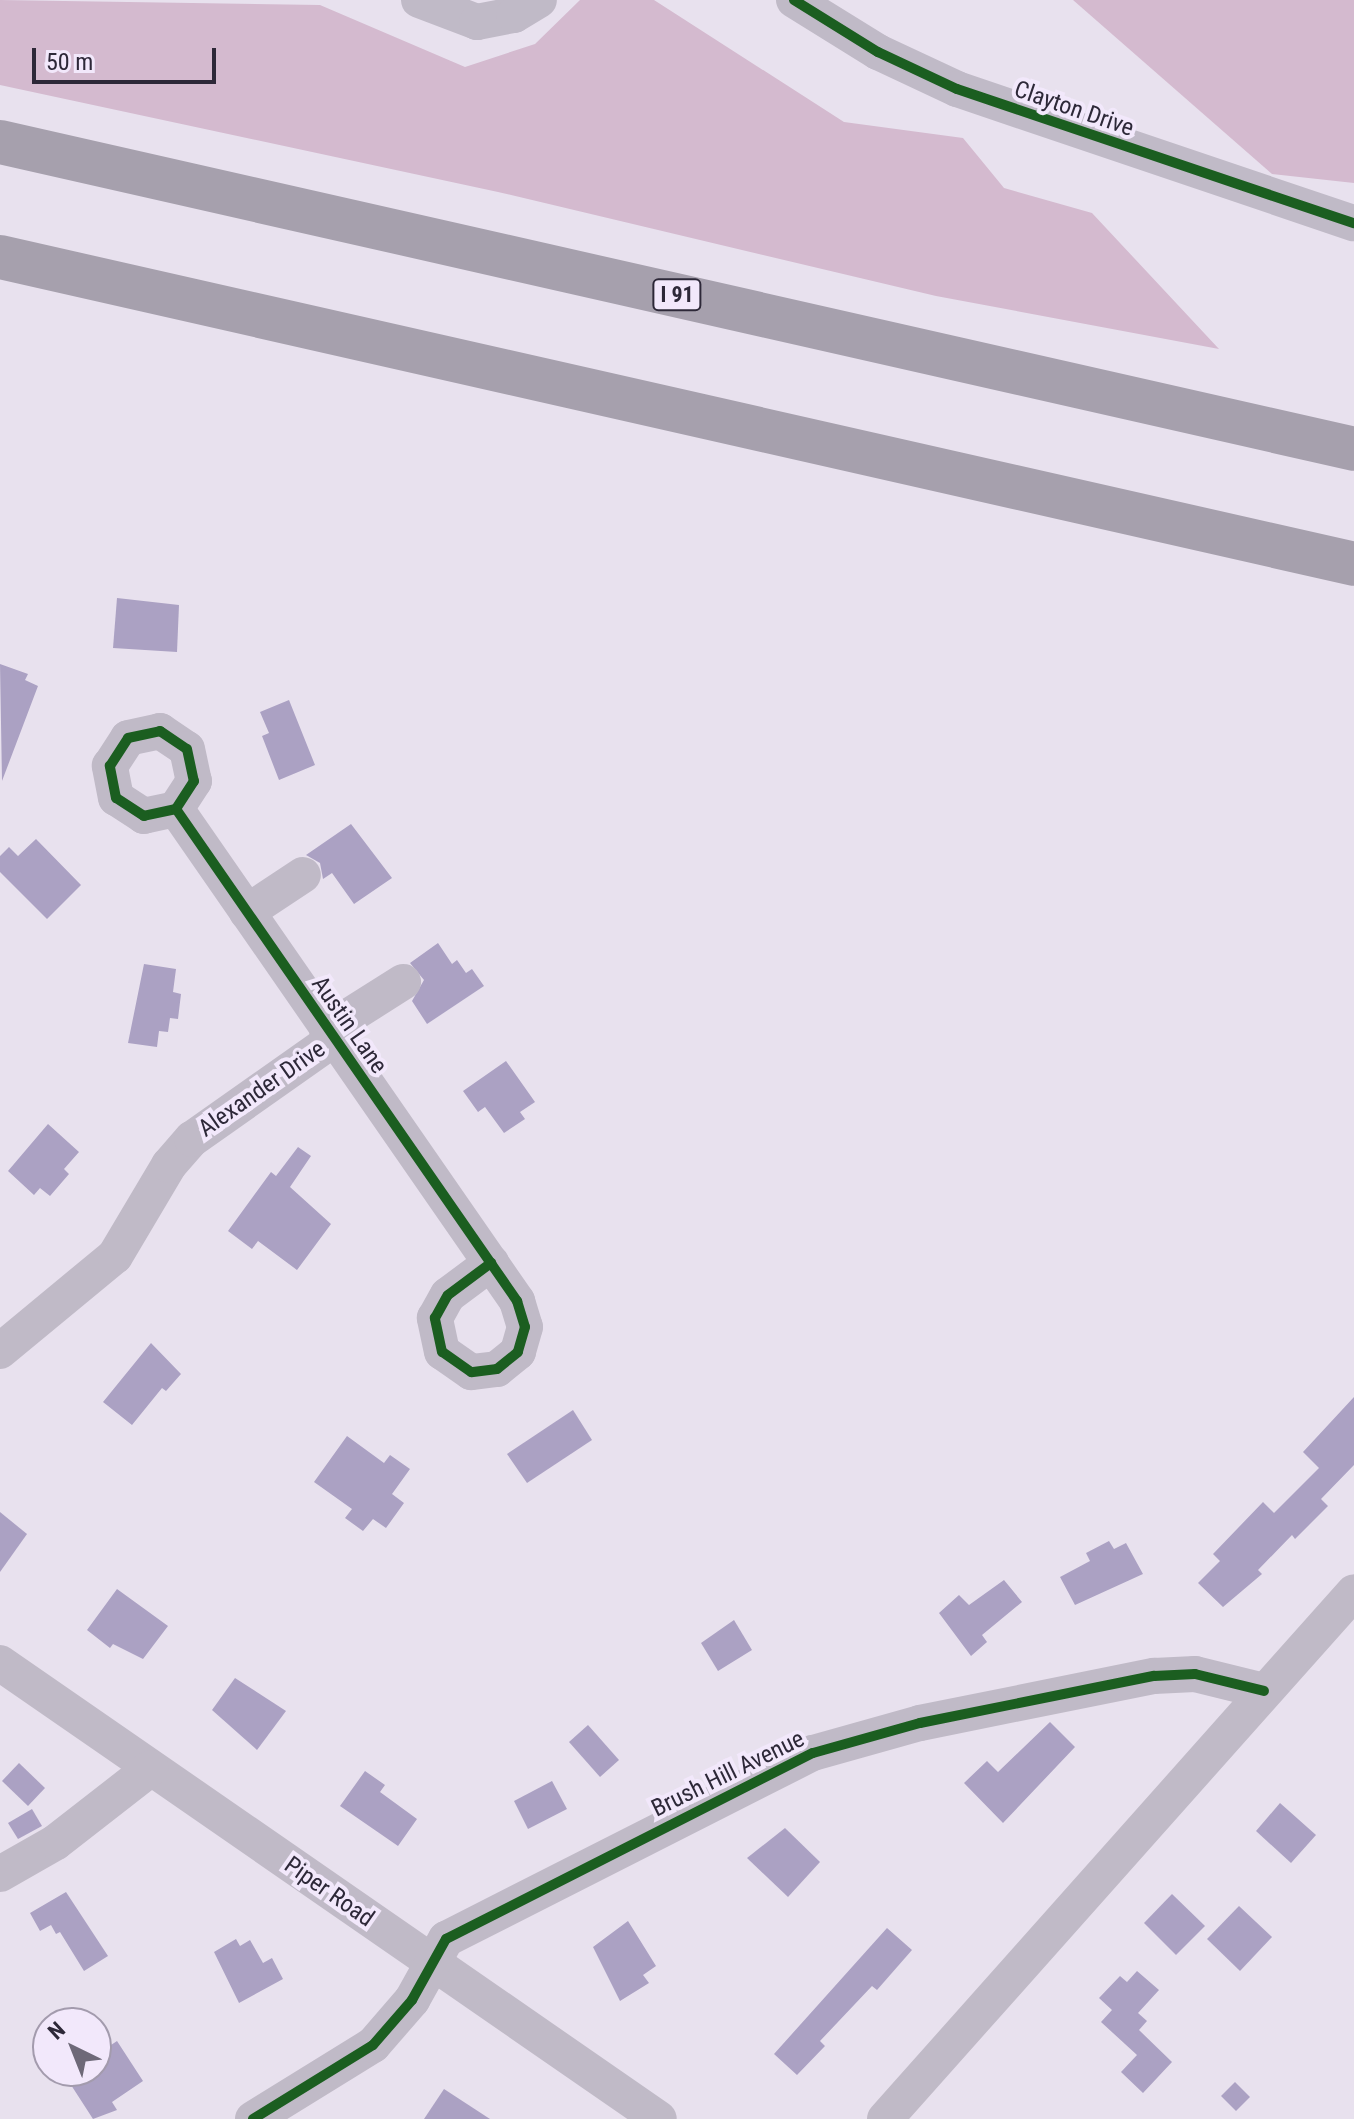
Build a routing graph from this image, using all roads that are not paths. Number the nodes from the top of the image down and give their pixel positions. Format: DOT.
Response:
graph roads {
  1 [pos="419,0"];
  2 [pos="539,0"];
  3 [pos="794,0"];
  4 [pos="0,142"];
  5 [pos="1354,223"];
  6 [pos="0,257"];
  7 [pos="1354,449"];
  8 [pos="1354,564"];
  9 [pos="176,809"];
  10 [pos="303,875"];
  11 [pos="247,912"];
  12 [pos="403,982"];
  13 [pos="331,1034"];
  14 [pos="491,1263"];
  15 [pos="0,1351"];
  16 [pos="1354,1592"];
  17 [pos="0,1663"];
  18 [pos="1264,1691"];
  19 [pos="151,1768"];
  20 [pos="0,1874"];
  21 [pos="431,1964"];
  22 [pos="253,2119"];
  23 [pos="659,2119"];
  24 [pos="885,2119"];
  1 -- 2 [label="street"];
  3 -- 5 [label="street, Clayton Drive"];
  4 -- 7 [label="highway, I 91"];
  6 -- 8 [label="highway"];
  9 -- 11 [label="street, Austin Lane"];
  10 -- 11 [label="street"];
  11 -- 13 [label="street, Austin Lane"];
  12 -- 13 [label="street, Alexander Drive"];
  13 -- 14 [label="street, Austin Lane"];
  13 -- 15 [label="street, Alexander Drive"];
  16 -- 18 [label="street"];
  17 -- 19 [label="street, Piper Road"];
  18 -- 21 [label="street, Brush Hill Avenue"];
  18 -- 24 [label="street"];
  19 -- 20 [label="street"];
  19 -- 21 [label="street, Piper Road"];
  21 -- 22 [label="street, Brush Hill Avenue"];
  21 -- 23 [label="street, Piper Road"];
}
